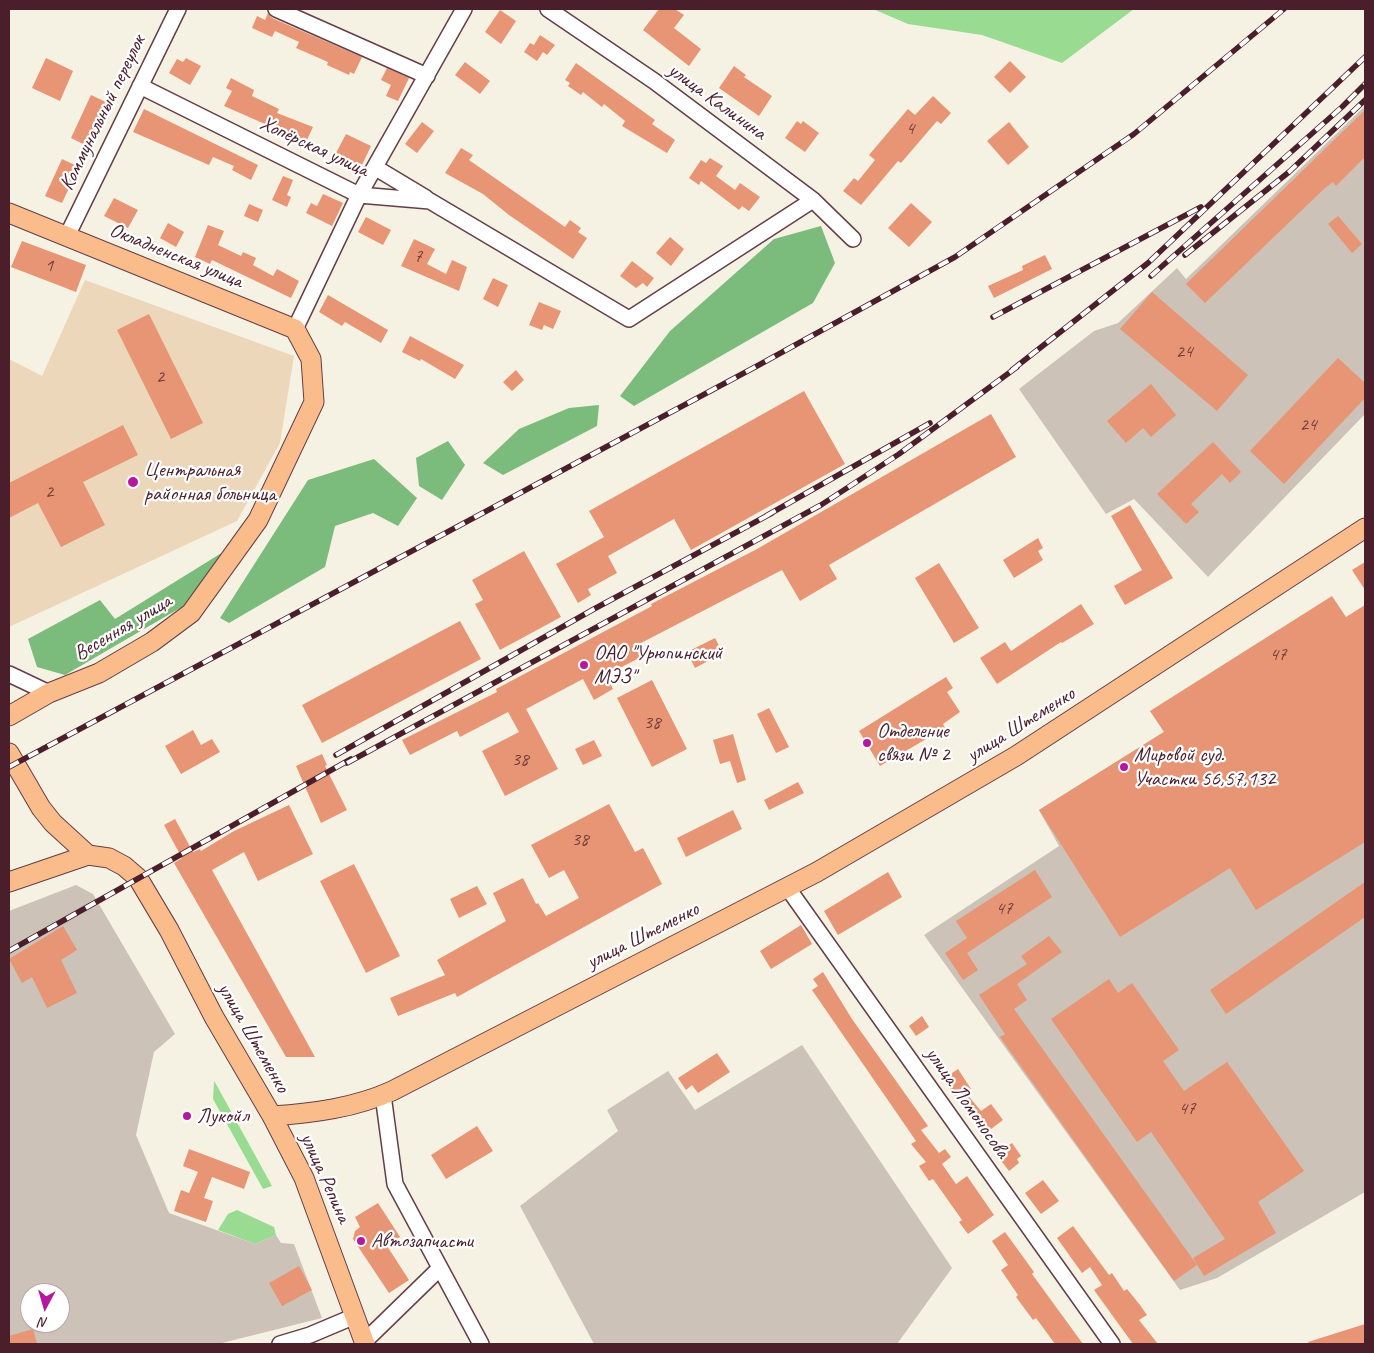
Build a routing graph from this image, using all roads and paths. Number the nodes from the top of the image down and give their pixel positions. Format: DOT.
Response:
graph roads {
  1 [pos="178,9"];
  2 [pos="276,9"];
  3 [pos="464,9"];
  4 [pos="548,9"];
  5 [pos="427,76"];
  6 [pos="140,86"];
  7 [pos="376,168"];
  8 [pos="359,195"];
  9 [pos="430,200"];
  10 [pos="813,200"];
  11 [pos="9,213"];
  12 [pos="67,236"];
  13 [pos="853,239"];
  14 [pos="295,329"];
  15 [pos="1365,528"];
  16 [pos="9,674"];
  17 [pos="49,693"];
  18 [pos="9,716"];
  19 [pos="9,753"];
  20 [pos="88,855"];
  21 [pos="9,882"];
  22 [pos="787,887"];
  23 [pos="383,1095"];
  24 [pos="272,1116"];
  25 [pos="440,1268"];
  26 [pos="354,1316"];
  27 [pos="364,1343"];
  28 [pos="280,1344"];
  29 [pos="481,1344"];
  30 [pos="1112,1344"];
  1 -- 6 [label="street, Коммунальный переулок"];
  2 -- 5 [label="street"];
  3 -- 5 [label="street"];
  4 -- 10 [label="street, улица Калинина"];
  5 -- 7 [label="street"];
  6 -- 8 [label="street, Хопёрская улица"];
  6 -- 12 [label="street, Коммунальный переулок"];
  7 -- 8 [label="street"];
  7 -- 9 [label="street"];
  8 -- 9 [label="street, Хопёрская улица"];
  8 -- 14 [label="street"];
  9 -- 10 [label="street, Хопёрская улица"];
  10 -- 13 [label="street, улица Калинина"];
  11 -- 12 [label="main road, Окладненская улица"];
  12 -- 14 [label="main road, Окладненская улица"];
  14 -- 17 [label="main road, Весенняя улица"];
  15 -- 22 [label="main road, улица Штеменко"];
  16 -- 17 [label="street"];
  17 -- 18 [label="main road, Весенняя улица"];
  19 -- 20 [label="main road"];
  20 -- 21 [label="main road, улица Штеменко"];
  20 -- 24 [label="main road, улица Штеменко"];
  22 -- 23 [label="main road, улица Штеменко"];
  22 -- 30 [label="street, улица Ломоносова"];
  23 -- 24 [label="main road, улица Штеменко"];
  23 -- 25 [label="street"];
  24 -- 26 [label="main road, улица Репина"];
  25 -- 27 [label="street"];
  25 -- 29 [label="street"];
  26 -- 27 [label="main road, улица Репина"];
  26 -- 28 [label="street"];
}
